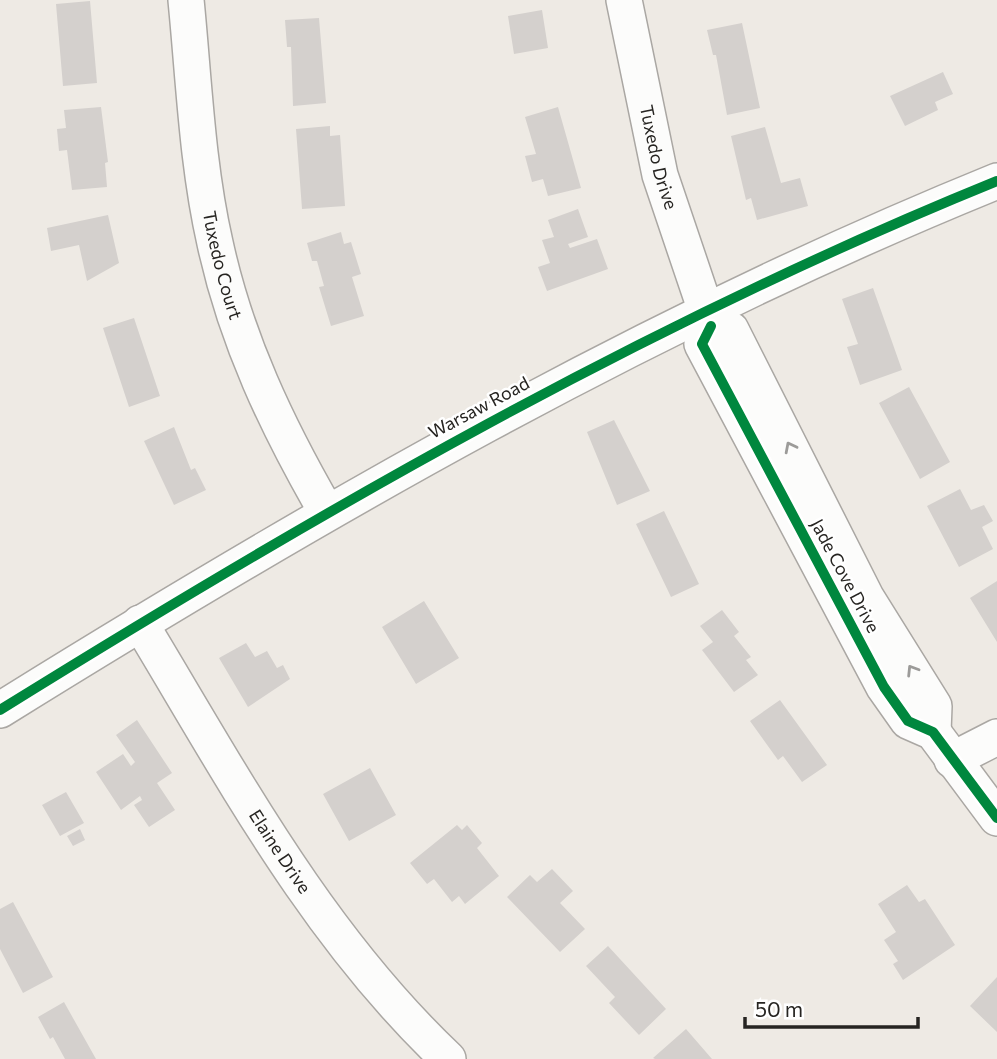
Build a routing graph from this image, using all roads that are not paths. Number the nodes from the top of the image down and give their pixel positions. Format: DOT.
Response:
graph roads {
  1 [pos="186,0"];
  2 [pos="624,0"];
  3 [pos="997,181"];
  4 [pos="708,319"];
  5 [pos="326,512"];
  6 [pos="140,623"];
  7 [pos="0,710"];
  8 [pos="997,737"];
  9 [pos="942,746"];
  10 [pos="997,818"];
  11 [pos="448,1059"];
  1 -- 5 [label="street, Tuxedo Court"];
  2 -- 4 [label="street, Tuxedo Drive"];
  3 -- 4 [label="street, Warsaw Road"];
  4 -- 5 [label="street, Warsaw Road"];
  4 -- 9 [label="street, Jade Cove Drive"];
  5 -- 6 [label="street, Warsaw Road"];
  6 -- 7 [label="street, Warsaw Road"];
  6 -- 11 [label="street, Elaine Drive"];
  8 -- 9 [label="street"];
  9 -- 10 [label="street, Jade Cove Drive"];
}
